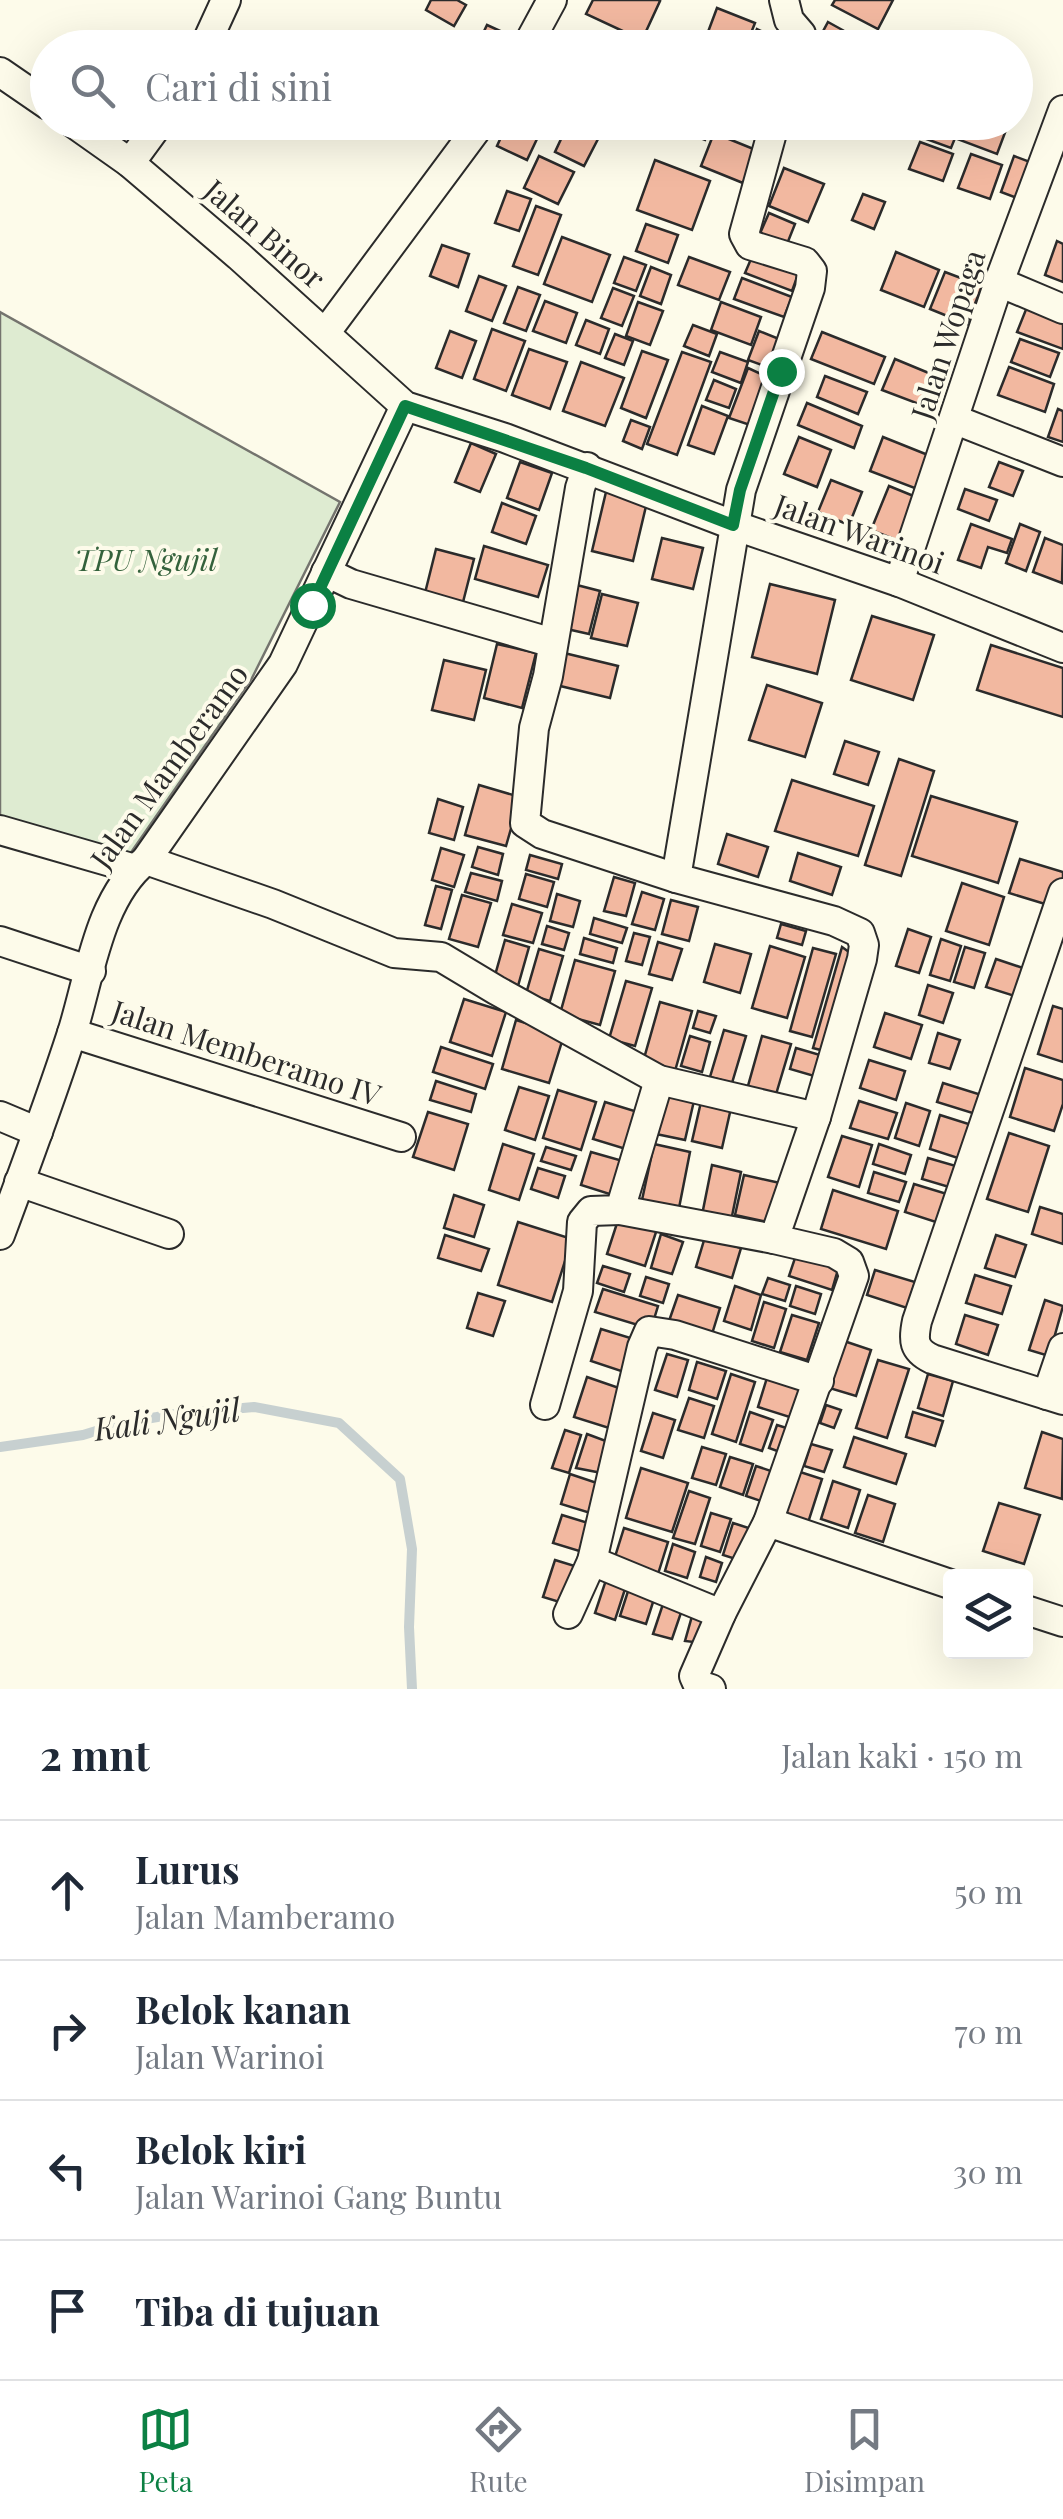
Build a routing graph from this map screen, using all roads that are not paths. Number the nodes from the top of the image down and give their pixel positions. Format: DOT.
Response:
graph roads {
  1 [pos="226,0"];
  2 [pos="552,0"];
  3 [pos="784,0"];
  4 [pos="212,30"];
  5 [pos="536,30"];
  6 [pos="798,30"];
  7 [pos="0,72"];
  8 [pos="30,93"];
  9 [pos="1063,110"];
  10 [pos="97,140"];
  11 [pos="147,140"];
  12 [pos="469,140"];
  13 [pos="770,140"];
  14 [pos="1056,152"];
  15 [pos="130,163"];
  16 [pos="999,282"];
  17 [pos="1063,309"];
  18 [pos="326,332"];
  19 [pos="405,406"];
  20 [pos="956,420"];
  21 [pos="1063,462"];
  22 [pos="586,468"];
  23 [pos="733,525"];
  24 [pos="326,572"];
  25 [pos="899,582"];
  26 [pos="553,643"];
  27 [pos="1063,648"];
  28 [pos="0,830"];
  29 [pos="141,864"];
  30 [pos="676,878"];
  31 [pos="1063,892"];
  32 [pos="0,941"];
  33 [pos="91,971"];
  34 [pos="72,1033"];
  35 [pos="659,1080"];
  36 [pos="0,1116"];
  37 [pos="816,1117"];
  38 [pos="38,1132"];
  39 [pos="401,1137"];
  40 [pos="19,1182"];
  41 [pos="620,1210"];
  42 [pos="169,1234"];
  43 [pos="0,1235"];
  44 [pos="774,1240"];
  45 [pos="1063,1348"];
  46 [pos="819,1382"];
  47 [pos="1055,1397"];
  48 [pos="545,1406"];
  49 [pos="768,1522"];
  50 [pos="592,1561"];
  51 [pos="943,1582"];
  52 [pos="1033,1612"];
  53 [pos="568,1614"];
  54 [pos="721,1614"];
  55 [pos="1063,1622"];
  56 [pos="711,1689"];
  1 -- 4 [label="street"];
  2 -- 5 [label="street"];
  3 -- 6 [label="street"];
  7 -- 8 [label="street"];
  9 -- 14 [label="street, Jalan Wopaga"];
  10 -- 15 [label="street, Jalan Binor"];
  11 -- 15 [label="street"];
  12 -- 18 [label="street"];
  13 -- 23 [label="street"];
  14 -- 16 [label="street, Jalan Wopaga"];
  15 -- 18 [label="street, Jalan Binor"];
  16 -- 17 [label="street"];
  16 -- 20 [label="street, Jalan Wopaga"];
  18 -- 19 [label="street, Jalan Binor"];
  19 -- 22 [label="street, Jalan Warinoi"];
  19 -- 24 [label="street, Jalan Mamberamo"];
  20 -- 21 [label="street"];
  20 -- 25 [label="street, Jalan Wopaga"];
  22 -- 23 [label="street, Jalan Warinoi"];
  22 -- 26 [label="street"];
  23 -- 25 [label="street, Jalan Warinoi"];
  23 -- 30 [label="street"];
  24 -- 26 [label="street"];
  24 -- 29 [label="street, Jalan Mamberamo"];
  25 -- 27 [label="street, Jalan Warinoi"];
  26 -- 30 [label="street"];
  28 -- 29 [label="street"];
  29 -- 33 [label="street, Jalan Mamberamo"];
  29 -- 35 [label="street"];
  30 -- 37 [label="street"];
  31 -- 47 [label="street"];
  32 -- 33 [label="street"];
  33 -- 34 [label="street, Jalan Mamberamo"];
  34 -- 38 [label="street, Jalan Mamberamo"];
  34 -- 39 [label="street, Jalan Memberamo IV"];
  35 -- 37 [label="street"];
  35 -- 41 [label="street"];
  36 -- 38 [label="street"];
  37 -- 44 [label="street"];
  38 -- 40 [label="street, Jalan Mamberamo"];
  40 -- 42 [label="street"];
  40 -- 43 [label="street, Jalan Mamberamo"];
  41 -- 44 [label="street"];
  41 -- 48 [label="street"];
  44 -- 46 [label="street"];
  45 -- 47 [label="street"];
  46 -- 49 [label="street"];
  46 -- 50 [label="street"];
  49 -- 51 [label="street"];
  49 -- 54 [label="street"];
  50 -- 53 [label="street"];
  50 -- 54 [label="street"];
  52 -- 55 [label="street"];
  54 -- 56 [label="street"];
}
